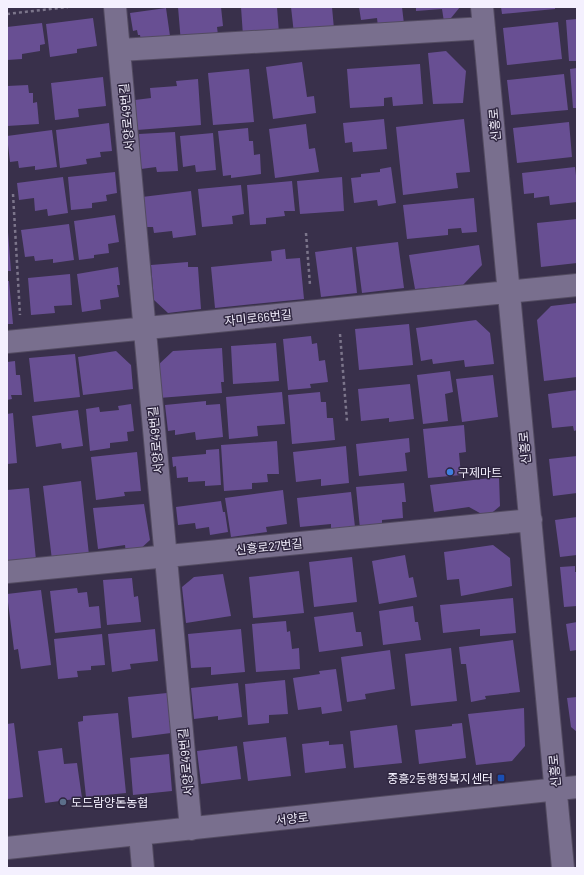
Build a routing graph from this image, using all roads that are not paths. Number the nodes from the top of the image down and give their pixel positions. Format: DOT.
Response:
graph roads {
  1 [pos="116,7"];
  2 [pos="483,18"];
  3 [pos="120,50"];
  4 [pos="577,285"];
  5 [pos="509,292"];
  6 [pos="145,328"];
  7 [pos="14,341"];
  8 [pos="531,520"];
  9 [pos="166,557"];
  10 [pos="7,572"];
  11 [pos="566,788"];
  12 [pos="191,829"];
  13 [pos="140,834"];
  14 [pos="7,848"];
  15 [pos="143,868"];
  16 [pos="563,868"];
  1 -- 3 [label="street, 서양로49번길"];
  2 -- 3 [label="street, 신흥로"];
  2 -- 5 [label="street, 신흥로"];
  3 -- 6 [label="street, 서양로49번길"];
  4 -- 5 [label="street, 자미로66번길"];
  5 -- 6 [label="street, 자미로66번길"];
  5 -- 8 [label="street, 신흥로"];
  6 -- 7 [label="street, 자미로66번길"];
  6 -- 9 [label="street, 서양로49번길"];
  8 -- 9 [label="street, 신흥로27번길"];
  8 -- 11 [label="street, 신흥로"];
  9 -- 10 [label="street, 신흥로27번길"];
  9 -- 12 [label="street, 서양로49번길"];
  11 -- 12 [label="street, 서양로"];
  11 -- 16 [label="street, 신흥로"];
  12 -- 13 [label="street, 서양로"];
  13 -- 14 [label="street, 서양로"];
  13 -- 15 [label="street"];
}
